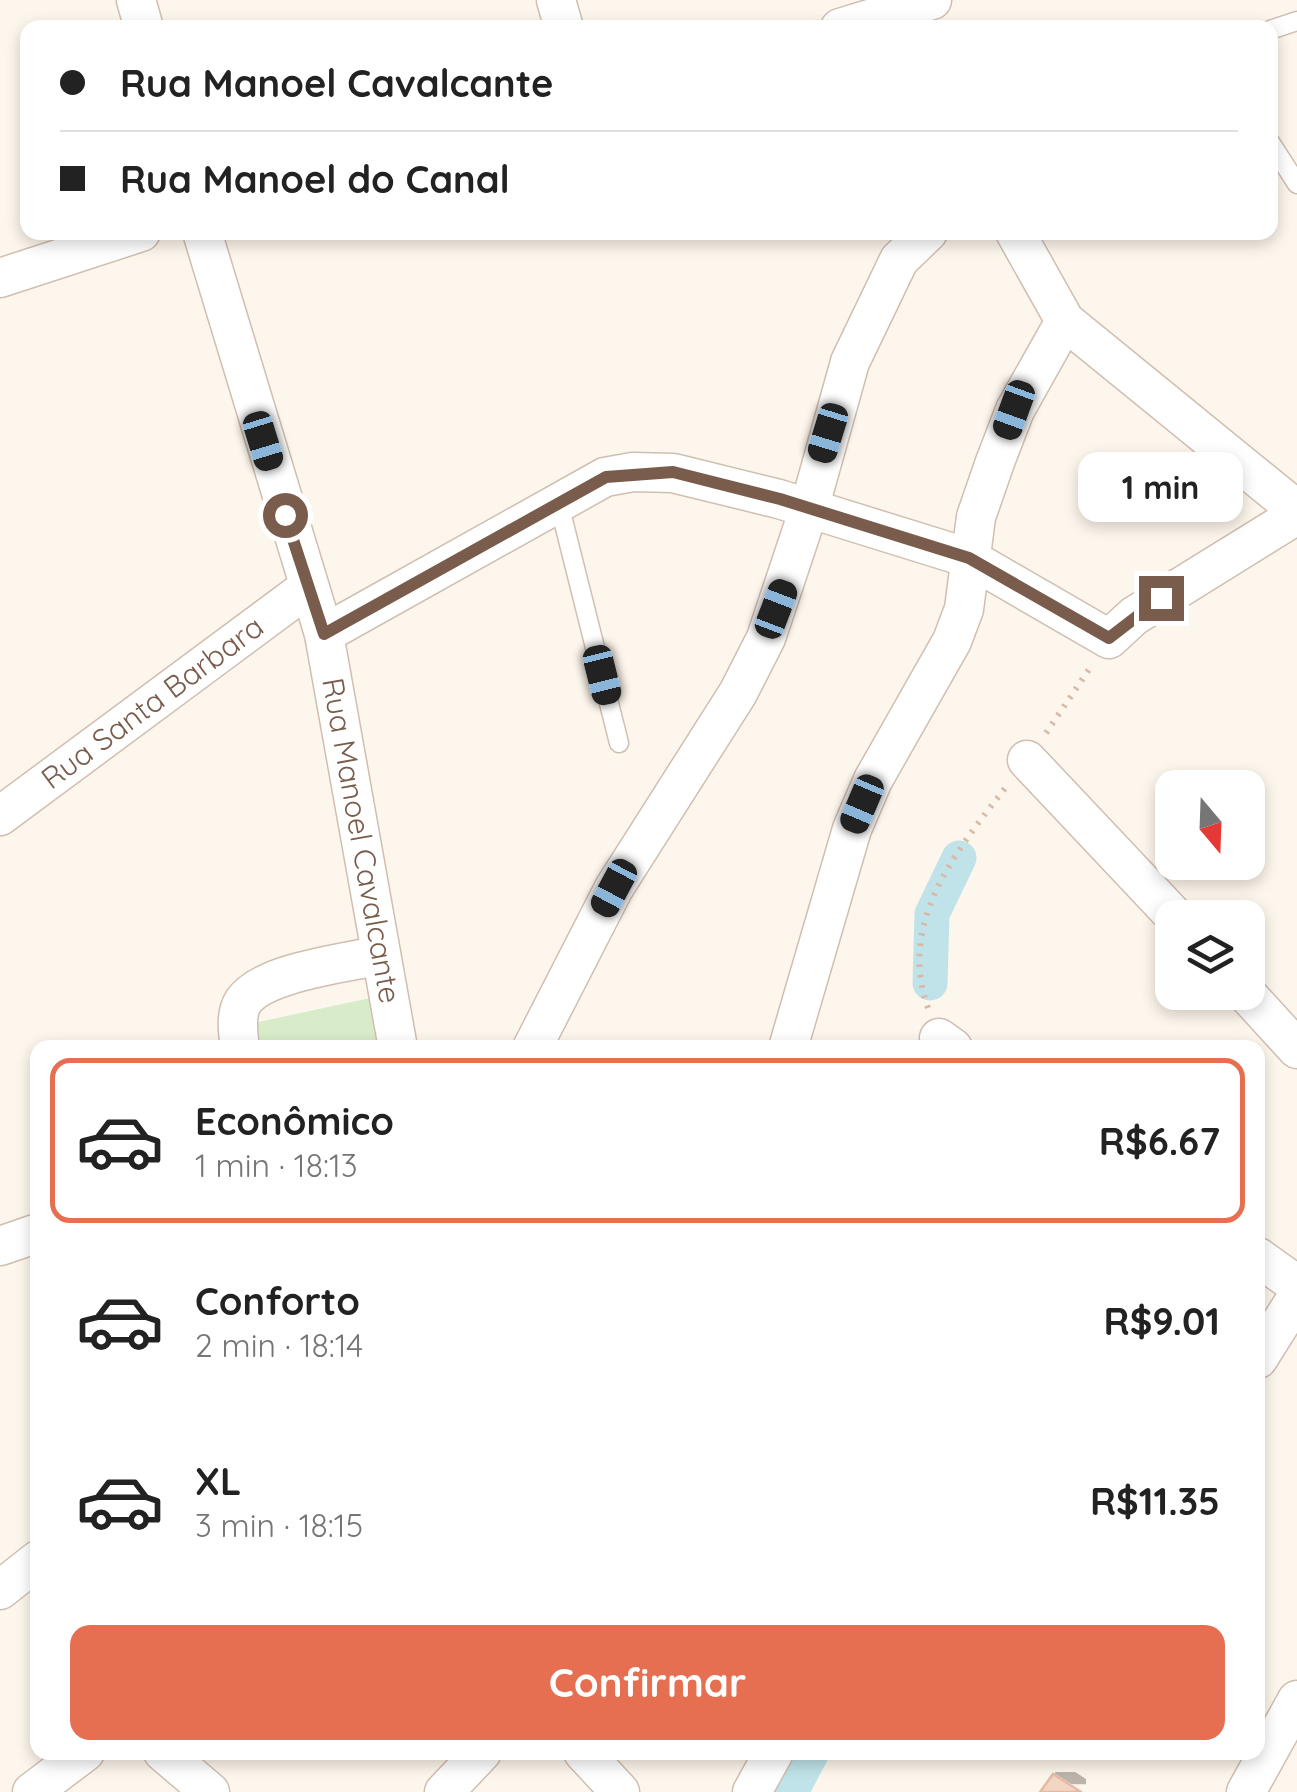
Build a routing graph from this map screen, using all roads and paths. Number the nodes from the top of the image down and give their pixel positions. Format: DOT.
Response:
graph roads {
  1 [pos="935,0"];
  2 [pos="867,20"];
  3 [pos="1278,154"];
  4 [pos="1297,184"];
  5 [pos="116,240"];
  6 [pos="204,240"];
  7 [pos="920,240"];
  8 [pos="1020,240"];
  9 [pos="0,278"];
  10 [pos="1065,320"];
  11 [pos="559,504"];
  12 [pos="809,509"];
  13 [pos="1297,512"];
  14 [pos="969,558"];
  15 [pos="306,589"];
  16 [pos="324,634"];
  17 [pos="1109,638"];
  18 [pos="619,743"];
  19 [pos="1028,760"];
  20 [pos="2,808"];
  21 [pos="1159,900"];
  22 [pos="382,955"];
  23 [pos="1261,1010"];
  24 [pos="240,1040"];
  25 [pos="397,1040"];
  26 [pos="536,1040"];
  27 [pos="790,1040"];
  28 [pos="945,1040"];
  29 [pos="1297,1049"];
  30 [pos="30,1236"];
  31 [pos="0,1246"];
  32 [pos="1265,1263"];
  33 [pos="1297,1286"];
  34 [pos="1297,1297"];
  35 [pos="1265,1348"];
  36 [pos="30,1566"];
  37 [pos="0,1590"];
  38 [pos="1297,1700"];
  39 [pos="1265,1758"];
  40 [pos="74,1760"];
  41 [pos="171,1760"];
  42 [pos="474,1760"];
  43 [pos="590,1760"];
  44 [pos="770,1760"];
  45 [pos="1264,1760"];
  46 [pos="198,1788"];
  47 [pos="32,1792"];
  48 [pos="444,1792"];
  49 [pos="620,1792"];
  50 [pos="752,1792"];
  51 [pos="1246,1792"];
  1 -- 2 [label="street"];
  3 -- 4 [label="lane"];
  5 -- 9 [label="street"];
  6 -- 15 [label="street, Rua Manoel Cavalcante"];
  7 -- 12 [label="street"];
  8 -- 10 [label="street"];
  10 -- 13 [label="street"];
  10 -- 14 [label="street"];
  11 -- 12 [label="street"];
  11 -- 16 [label="street"];
  11 -- 18 [label="lane"];
  12 -- 14 [label="street"];
  12 -- 26 [label="street"];
  13 -- 17 [label="street"];
  14 -- 17 [label="street"];
  14 -- 27 [label="street"];
  15 -- 16 [label="street, Rua Manoel Cavalcante"];
  15 -- 20 [label="street, Rua Santa Barbara"];
  16 -- 22 [label="street, Rua Manoel Cavalcante"];
  17 -- 19 [label="path"];
  19 -- 21 [label="street"];
  19 -- 28 [label="path"];
  22 -- 24 [label="street"];
  22 -- 25 [label="street, Rua Manoel Cavalcante"];
  23 -- 29 [label="street"];
  30 -- 31 [label="street"];
  32 -- 33 [label="street"];
  34 -- 35 [label="street"];
  36 -- 37 [label="street"];
  38 -- 39 [label="street"];
  40 -- 47 [label="street"];
  41 -- 46 [label="street"];
  42 -- 48 [label="street"];
  43 -- 49 [label="street"];
  44 -- 50 [label="street"];
  45 -- 51 [label="street"];
}
